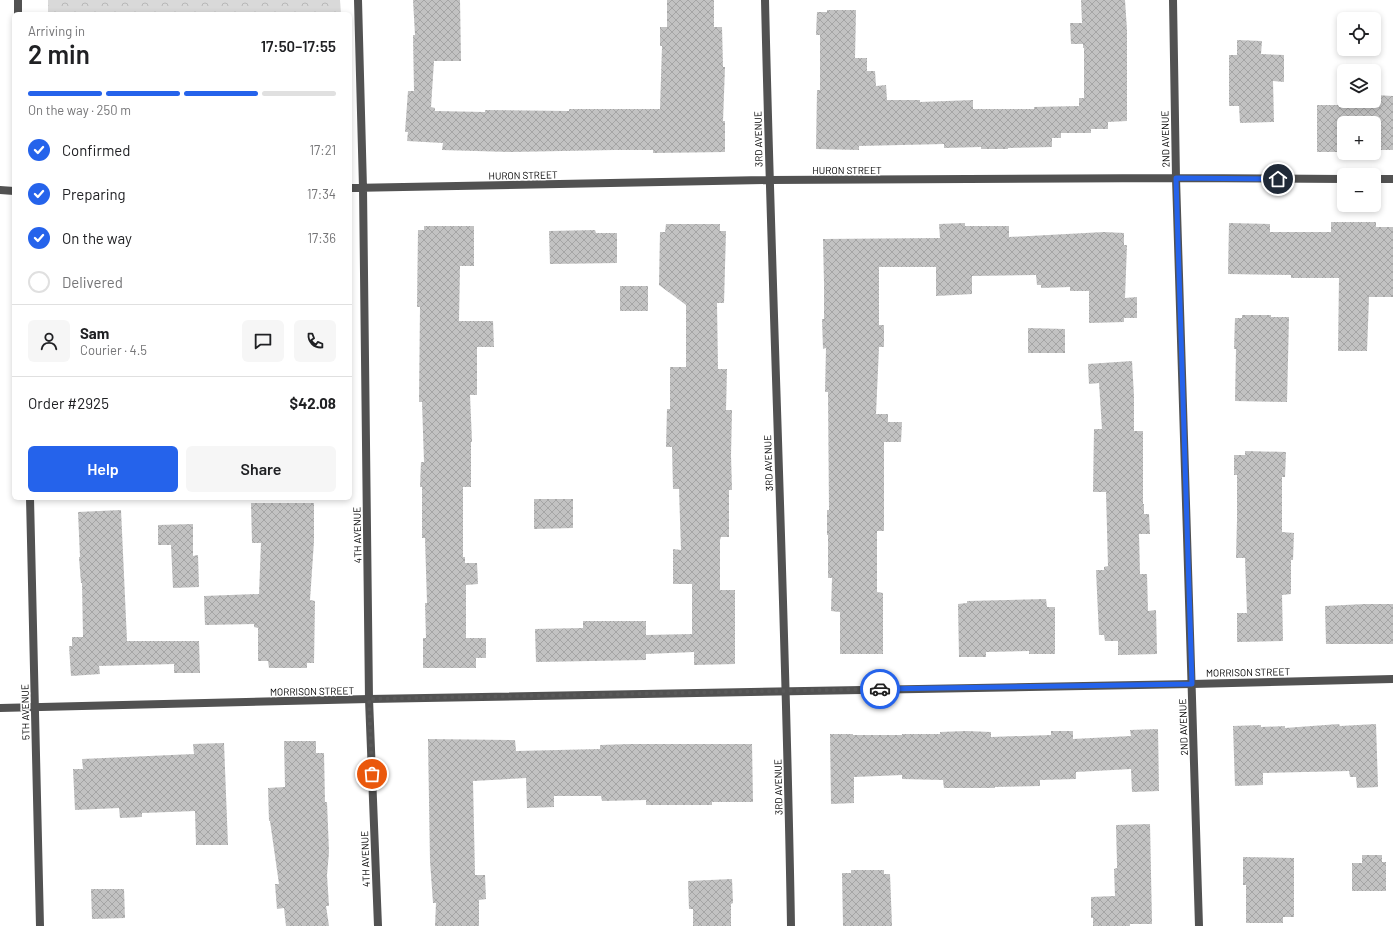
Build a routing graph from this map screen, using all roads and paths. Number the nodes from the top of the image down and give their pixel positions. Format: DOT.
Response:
graph roads {
  1 [pos="18,0"];
  2 [pos="358,0"];
  3 [pos="765,0"];
  4 [pos="1173,0"];
  5 [pos="18,12"];
  6 [pos="1176,178"];
  7 [pos="1337,179"];
  8 [pos="1381,179"];
  9 [pos="1393,179"];
  10 [pos="769,180"];
  11 [pos="352,188"];
  12 [pos="363,188"];
  13 [pos="0,190"];
  14 [pos="12,191"];
  15 [pos="30,500"];
  16 [pos="1393,679"];
  17 [pos="1192,684"];
  18 [pos="786,691"];
  19 [pos="369,699"];
  20 [pos="35,707"];
  21 [pos="0,708"];
  22 [pos="40,926"];
  23 [pos="378,926"];
  24 [pos="791,926"];
  25 [pos="1199,926"];
  1 -- 5 [label="street"];
  2 -- 12 [label="street, 4TH AVENUE"];
  3 -- 10 [label="street, 3RD AVENUE"];
  4 -- 6 [label="street, 2ND AVENUE"];
  6 -- 7 [label="street, HURON STREET"];
  6 -- 10 [label="street, HURON STREET"];
  6 -- 17 [label="street, 2ND AVENUE"];
  8 -- 9 [label="street"];
  10 -- 12 [label="street, HURON STREET"];
  10 -- 18 [label="street, 3RD AVENUE"];
  11 -- 12 [label="street, HURON STREET"];
  12 -- 19 [label="street, 4TH AVENUE"];
  13 -- 14 [label="street"];
  15 -- 20 [label="street, 5TH AVENUE"];
  16 -- 17 [label="street, MORRISON STREET"];
  17 -- 18 [label="street, MORRISON STREET"];
  17 -- 25 [label="street, 2ND AVENUE"];
  18 -- 19 [label="street, MORRISON STREET"];
  18 -- 24 [label="street, 3RD AVENUE"];
  19 -- 20 [label="street, MORRISON STREET"];
  19 -- 23 [label="street, 4TH AVENUE"];
  20 -- 21 [label="street, MORRISON STREET"];
  20 -- 22 [label="street, 5TH AVENUE"];
}
